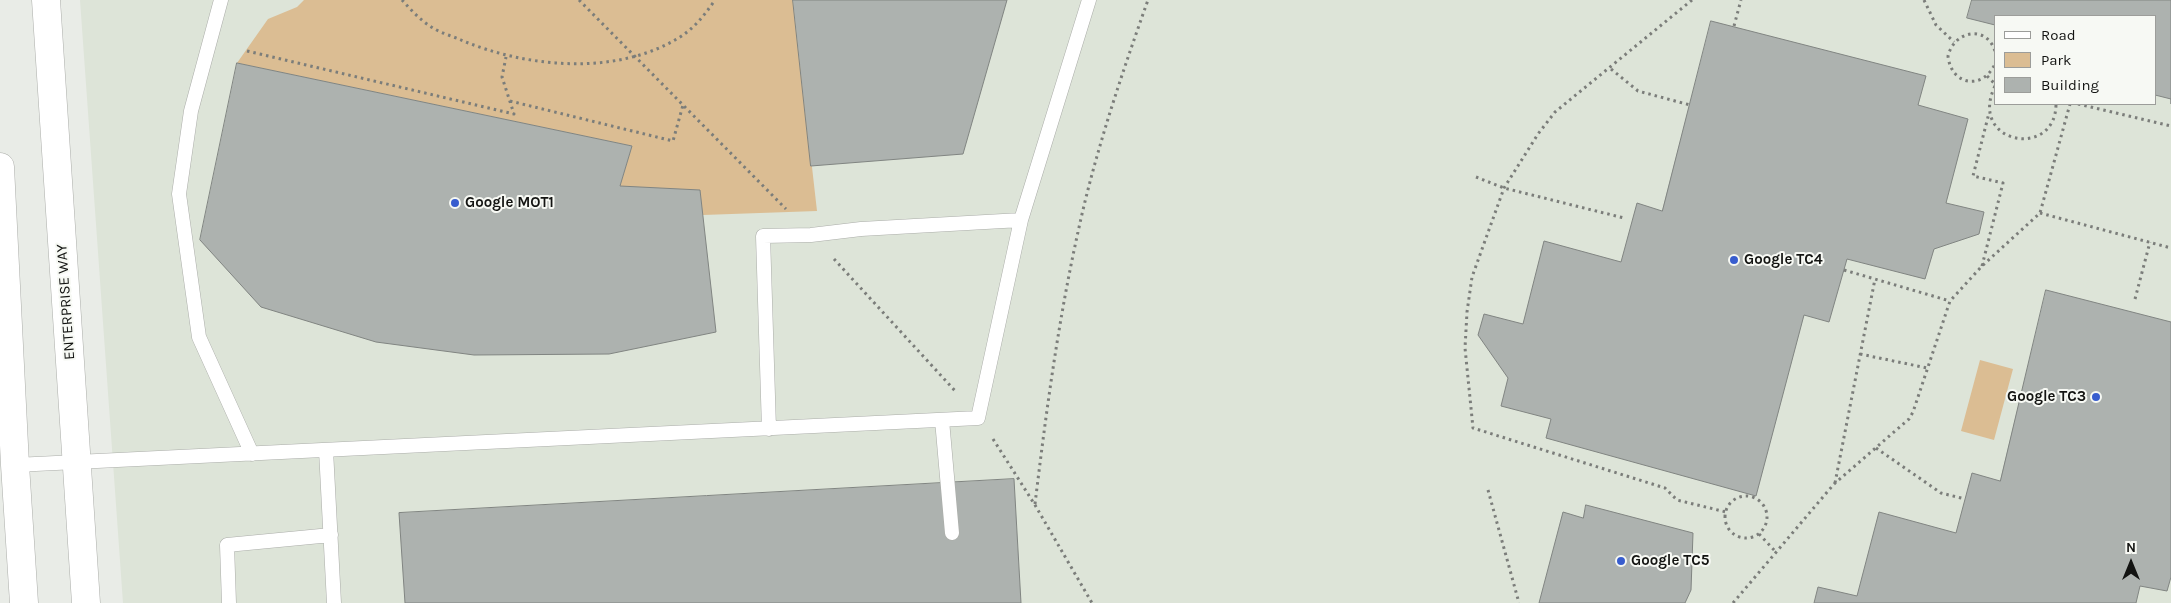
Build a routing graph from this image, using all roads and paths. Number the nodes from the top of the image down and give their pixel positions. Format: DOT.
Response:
graph roads {
  1 [pos="46,0"];
  2 [pos="220,0"];
  3 [pos="402,0"];
  4 [pos="580,0"];
  5 [pos="715,0"];
  6 [pos="1089,0"];
  7 [pos="1148,0"];
  8 [pos="1692,0"];
  9 [pos="1741,0"];
  10 [pos="1924,0"];
  11 [pos="1734,26"];
  12 [pos="1954,42"];
  13 [pos="1994,49"];
  14 [pos="247,51"];
  15 [pos="506,57"];
  16 [pos="636,57"];
  17 [pos="1994,66"];
  18 [pos="1611,68"];
  19 [pos="1987,76"];
  20 [pos="1994,84"];
  21 [pos="1994,87"];
  22 [pos="510,101"];
  23 [pos="683,105"];
  24 [pos="1690,105"];
  25 [pos="2056,105"];
  26 [pos="2070,105"];
  27 [pos="2082,105"];
  28 [pos="1989,113"];
  29 [pos="2171,126"];
  30 [pos="0,166"];
  31 [pos="1476,177"];
  32 [pos="1504,188"];
  33 [pos="2040,213"];
  34 [pos="1624,218"];
  35 [pos="1021,220"];
  36 [pos="811,235"];
  37 [pos="2150,242"];
  38 [pos="2171,248"];
  39 [pos="1982,266"];
  40 [pos="1844,270"];
  41 [pos="1875,279"];
  42 [pos="2135,299"];
  43 [pos="1950,301"];
  44 [pos="1860,354"];
  45 [pos="1927,368"];
  46 [pos="978,418"];
  47 [pos="942,420"];
  48 [pos="769,429"];
  49 [pos="1876,448"];
  50 [pos="326,450"];
  51 [pos="252,454"];
  52 [pos="77,462"];
  53 [pos="15,465"];
  54 [pos="1834,484"];
  55 [pos="1488,490"];
  56 [pos="1965,498"];
  57 [pos="1035,505"];
  58 [pos="1726,512"];
  59 [pos="952,533"];
  60 [pos="1759,534"];
  61 [pos="331,535"];
  62 [pos="1776,552"];
  63 [pos="24,603"];
  64 [pos="86,603"];
  65 [pos="229,603"];
  66 [pos="334,603"];
  67 [pos="1092,603"];
  68 [pos="1519,603"];
  69 [pos="1733,603"];
  1 -- 52 [label="street, ENTERPRISE WAY"];
  2 -- 51 [label="lane"];
  3 -- 15 [label="path"];
  4 -- 16 [label="path"];
  5 -- 16 [label="path"];
  6 -- 35 [label="lane"];
  7 -- 57 [label="path"];
  8 -- 18 [label="path"];
  9 -- 11 [label="path"];
  10 -- 12 [label="path"];
  12 -- 13 [label="path"];
  12 -- 19 [label="path"];
  14 -- 22 [label="path"];
  15 -- 16 [label="path"];
  15 -- 22 [label="path"];
  16 -- 23 [label="path"];
  17 -- 19 [label="path"];
  18 -- 24 [label="path"];
  18 -- 32 [label="path"];
  19 -- 20 [label="path"];
  21 -- 28 [label="path"];
  22 -- 23 [label="path"];
  23 -- 36 [label="path"];
  25 -- 28 [label="path"];
  26 -- 33 [label="path"];
  27 -- 29 [label="path"];
  28 -- 39 [label="path"];
  30 -- 53 [label="street"];
  31 -- 32 [label="path"];
  32 -- 34 [label="path"];
  32 -- 58 [label="path"];
  33 -- 37 [label="path"];
  33 -- 39 [label="path"];
  35 -- 36 [label="lane"];
  35 -- 46 [label="lane"];
  36 -- 46 [label="path"];
  36 -- 48 [label="lane"];
  37 -- 38 [label="path"];
  37 -- 42 [label="path"];
  39 -- 43 [label="path"];
  40 -- 41 [label="path"];
  41 -- 43 [label="path"];
  41 -- 44 [label="path"];
  43 -- 45 [label="path"];
  44 -- 45 [label="path"];
  44 -- 54 [label="path"];
  45 -- 49 [label="path"];
  46 -- 47 [label="lane"];
  46 -- 57 [label="path"];
  47 -- 48 [label="lane"];
  47 -- 59 [label="lane"];
  48 -- 50 [label="lane"];
  49 -- 54 [label="path"];
  49 -- 56 [label="path"];
  50 -- 51 [label="lane"];
  50 -- 61 [label="lane"];
  51 -- 52 [label="lane"];
  52 -- 53 [label="lane"];
  52 -- 64 [label="street, ENTERPRISE WAY"];
  53 -- 63 [label="street"];
  54 -- 62 [label="path"];
  55 -- 68 [label="path"];
  57 -- 67 [label="path"];
  58 -- 60 [label="path"];
  58 -- 60 [label="path"];
  60 -- 62 [label="path"];
  61 -- 65 [label="lane"];
  61 -- 66 [label="lane"];
  62 -- 69 [label="path"];
}
